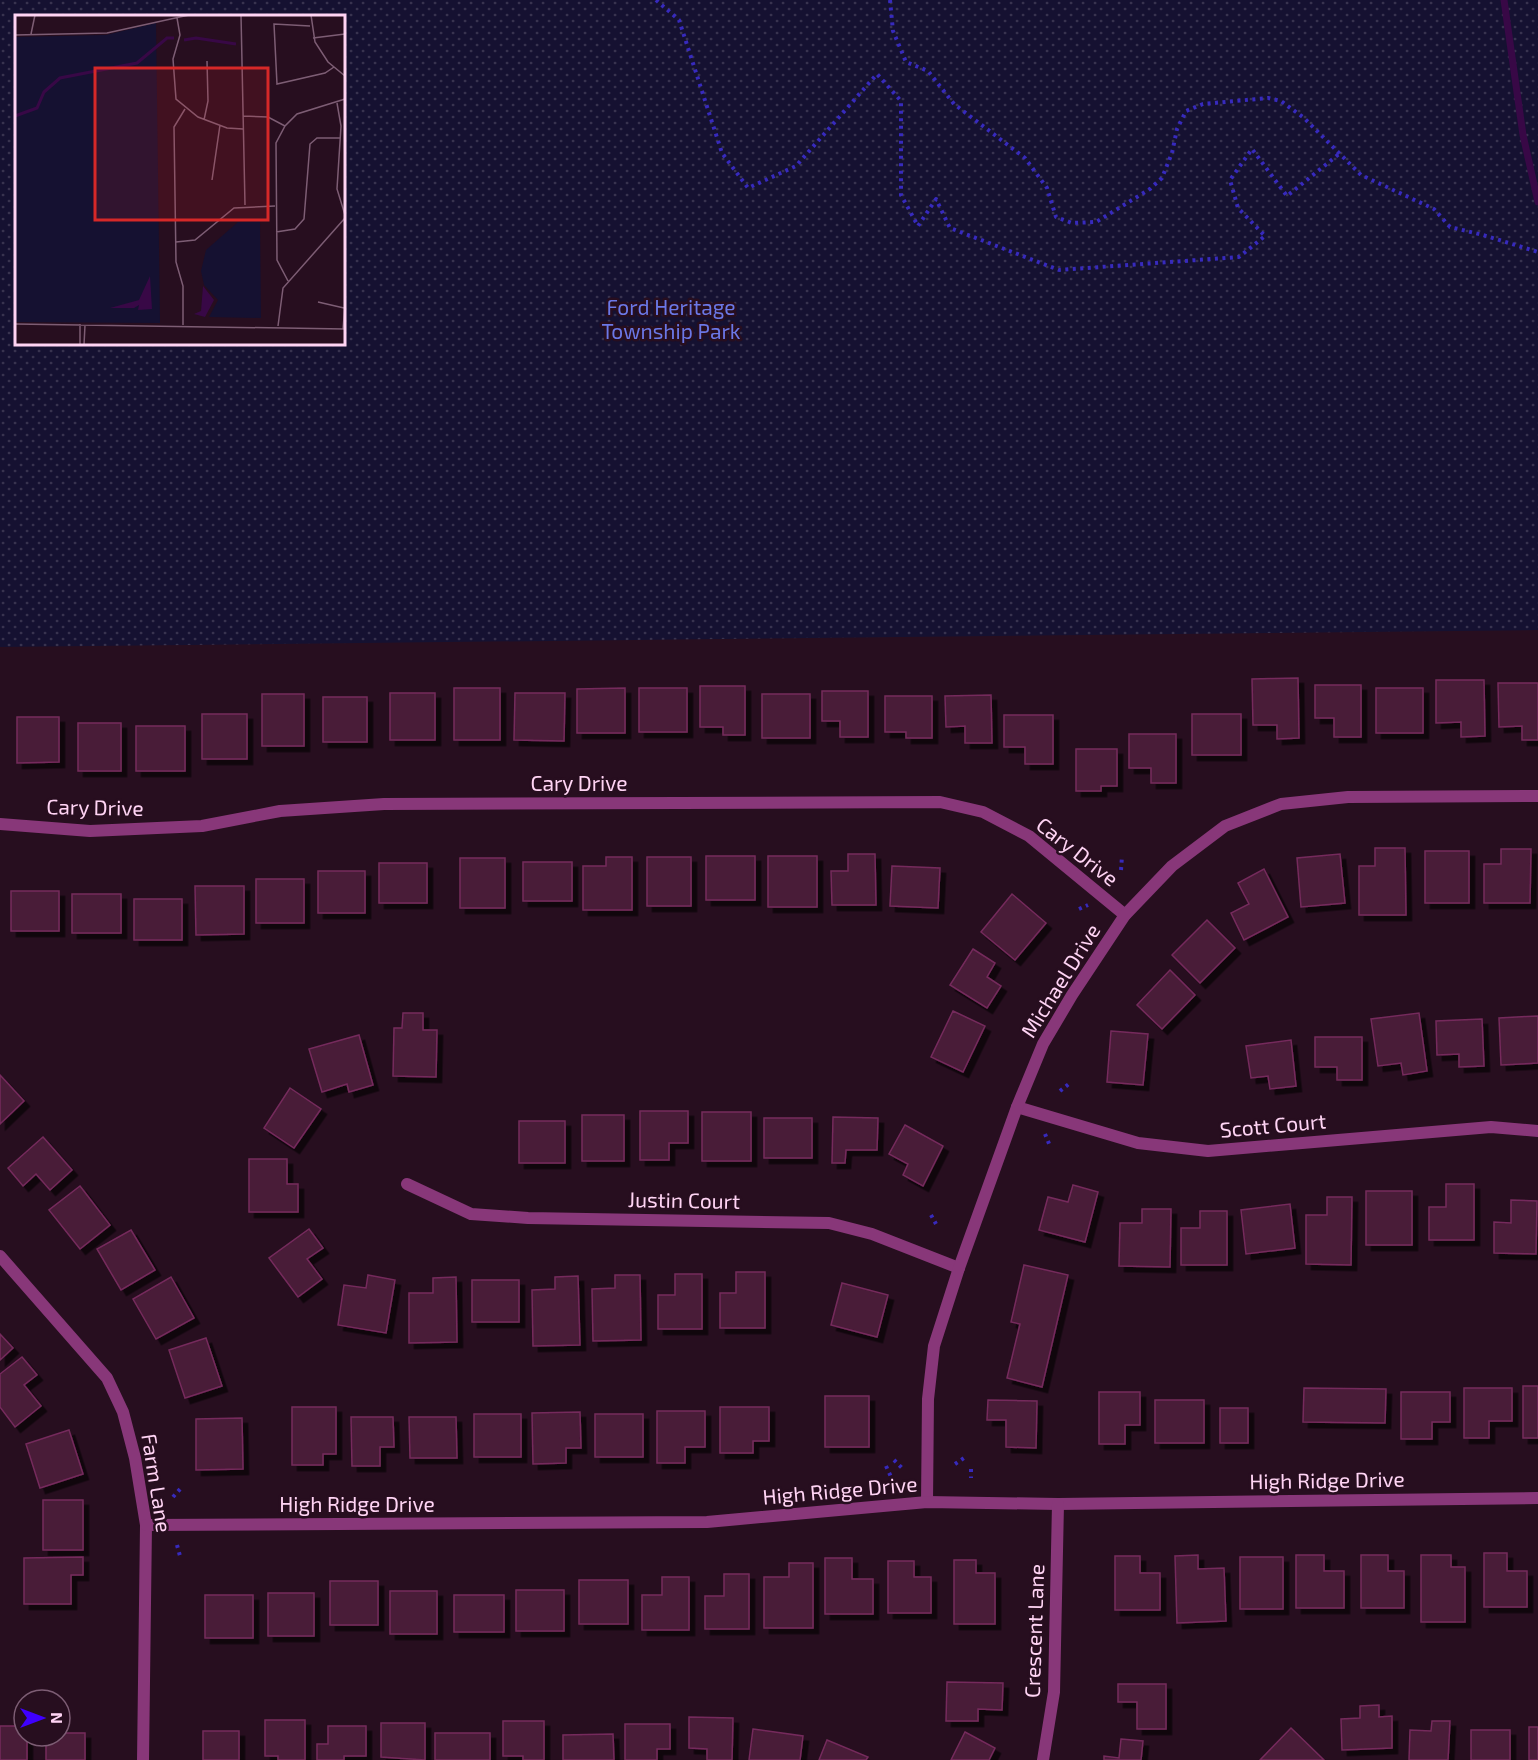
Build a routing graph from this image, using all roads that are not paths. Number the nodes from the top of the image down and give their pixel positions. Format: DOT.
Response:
graph roads {
  1 [pos="1538,796"];
  2 [pos="0,824"];
  3 [pos="1125,915"];
  4 [pos="1017,1107"];
  5 [pos="1538,1131"];
  6 [pos="407,1184"];
  7 [pos="0,1256"];
  8 [pos="959,1268"];
  9 [pos="1538,1498"];
  10 [pos="927,1502"];
  11 [pos="1058,1504"];
  12 [pos="146,1525"];
  13 [pos="143,1760"];
  14 [pos="1043,1760"];
  1 -- 3 [label="street, Michael Drive"];
  2 -- 3 [label="street, Cary Drive"];
  3 -- 4 [label="street, Michael Drive"];
  4 -- 5 [label="street, Scott Court"];
  4 -- 8 [label="street, Michael Drive"];
  6 -- 8 [label="street, Justin Court"];
  7 -- 12 [label="street, Farm Lane"];
  8 -- 10 [label="street, Michael Drive"];
  9 -- 11 [label="street, High Ridge Drive"];
  10 -- 11 [label="street, High Ridge Drive"];
  10 -- 12 [label="street, High Ridge Drive"];
  11 -- 14 [label="street, Crescent Lane"];
  12 -- 13 [label="street, Farm Lane"];
}
